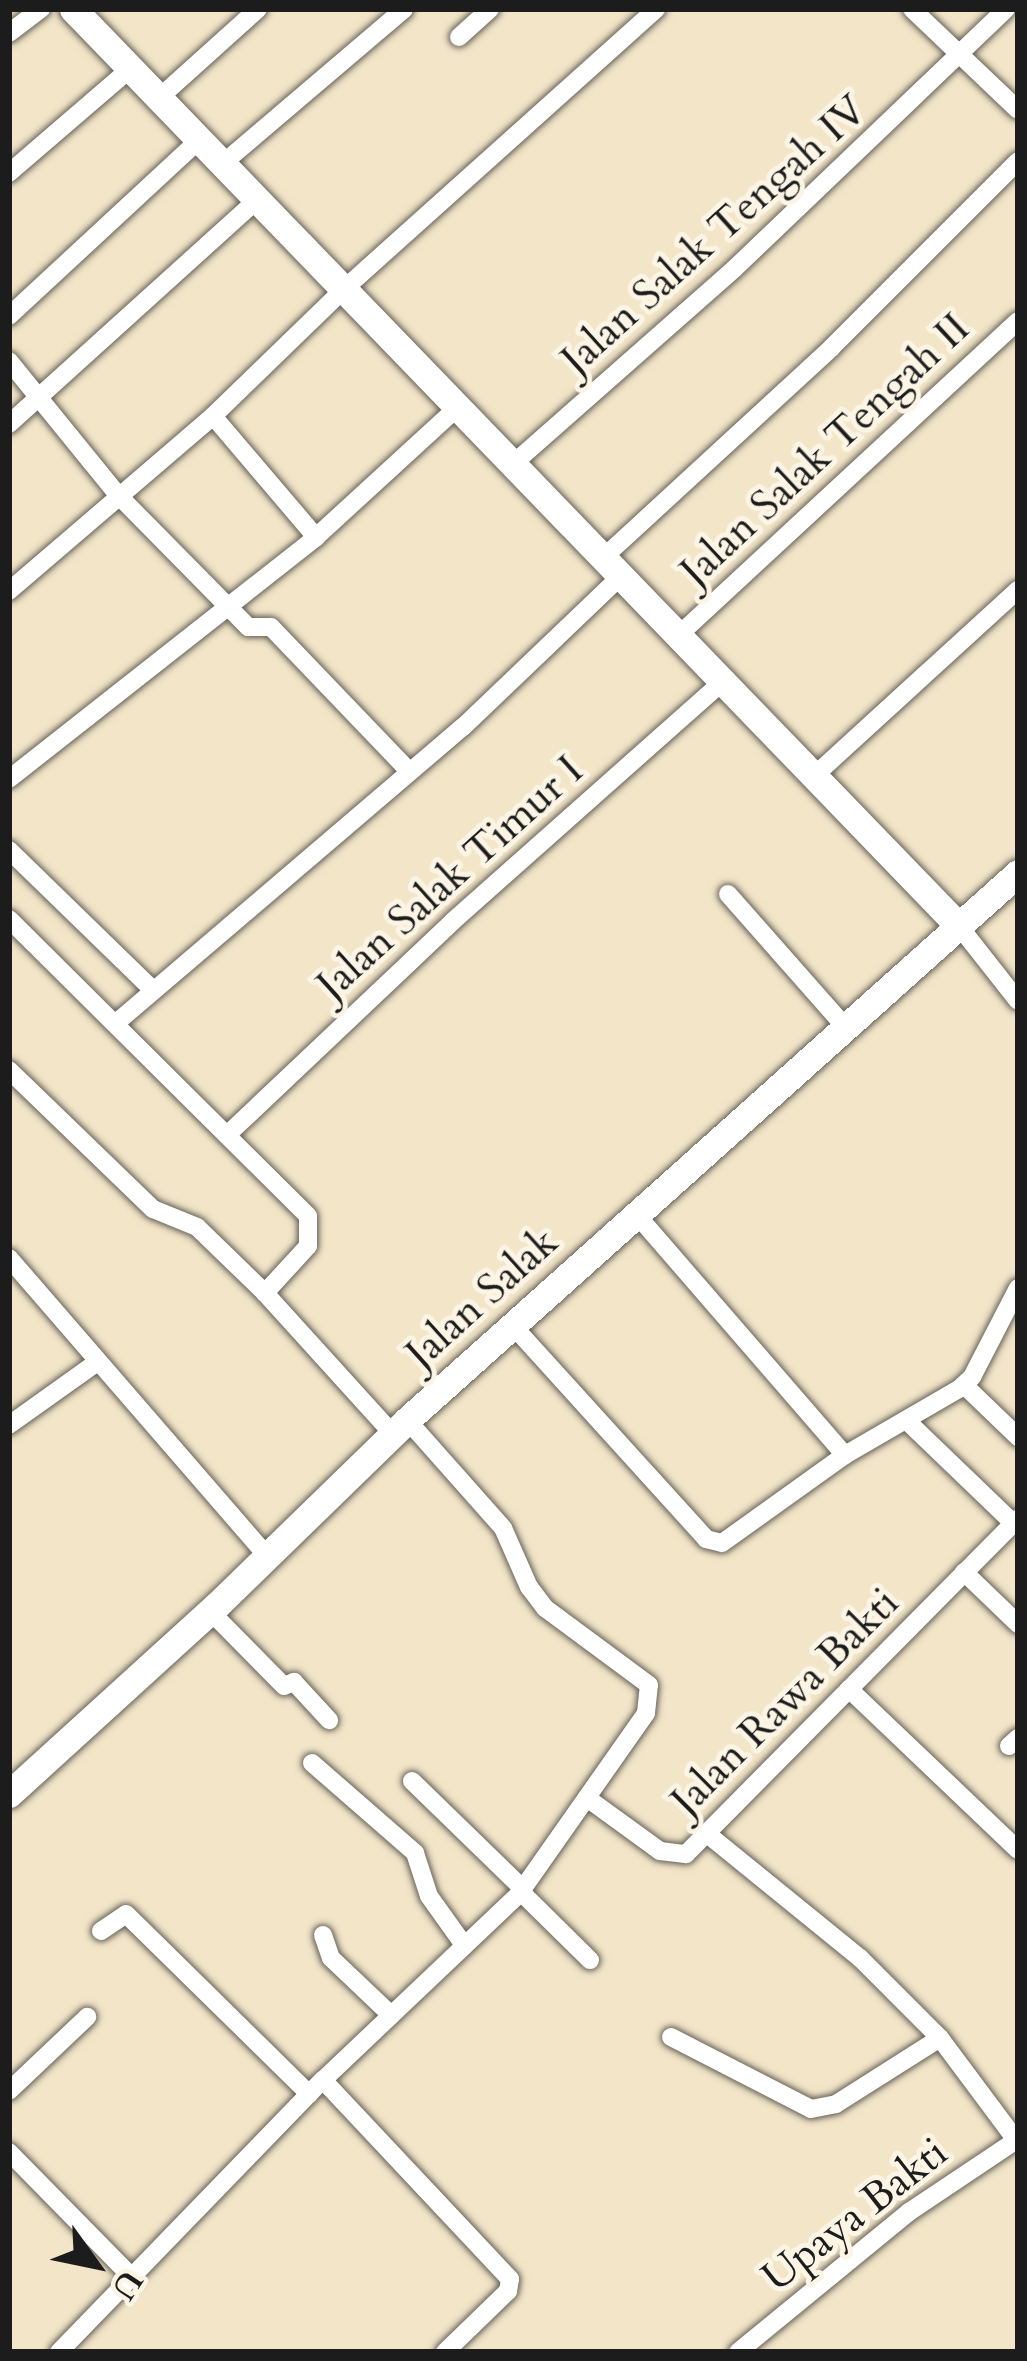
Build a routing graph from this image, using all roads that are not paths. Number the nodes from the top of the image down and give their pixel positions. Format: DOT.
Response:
graph roads {
  1 [pos="41,9"];
  2 [pos="73,9"];
  3 [pos="258,9"];
  4 [pos="404,9"];
  5 [pos="490,9"];
  6 [pos="656,9"];
  7 [pos="912,9"];
  8 [pos="1006,9"];
  9 [pos="9,33"];
  10 [pos="459,37"];
  11 [pos="960,57"];
  12 [pos="130,69"];
  13 [pos="159,98"];
  14 [pos="1018,110"];
  15 [pos="197,142"];
  16 [pos="1018,160"];
  17 [pos="221,165"];
  18 [pos="9,173"];
  19 [pos="256,201"];
  20 [pos="343,290"];
  21 [pos="9,316"];
  22 [pos="1018,320"];
  23 [pos="9,361"];
  24 [pos="39,398"];
  25 [pos="459,406"];
  26 [pos="213,416"];
  27 [pos="9,424"];
  28 [pos="514,463"];
  29 [pos="117,494"];
  30 [pos="316,537"];
  31 [pos="614,565"];
  32 [pos="1018,590"];
  33 [pos="9,591"];
  34 [pos="230,608"];
  35 [pos="681,633"];
  36 [pos="725,679"];
  37 [pos="408,770"];
  38 [pos="814,776"];
  39 [pos="9,779"];
  40 [pos="9,850"];
  41 [pos="1018,872"];
  42 [pos="728,894"];
  43 [pos="9,919"];
  44 [pos="959,926"];
  45 [pos="152,989"];
  46 [pos="1018,1001"];
  47 [pos="116,1022"];
  48 [pos="847,1029"];
  49 [pos="9,1070"];
  50 [pos="226,1135"];
  51 [pos="636,1214"];
  52 [pos="9,1258"];
  53 [pos="1018,1288"];
  54 [pos="265,1293"];
  55 [pos="515,1328"];
  56 [pos="96,1363"];
  57 [pos="964,1385"];
  58 [pos="906,1420"];
  59 [pos="9,1425"];
  60 [pos="400,1427"];
  61 [pos="1018,1437"];
  62 [pos="845,1455"];
  63 [pos="1016,1521"];
  64 [pos="267,1556"];
  65 [pos="964,1572"];
  66 [pos="210,1611"];
  67 [pos="1018,1624"];
  68 [pos="849,1689"];
  69 [pos="329,1720"];
  70 [pos="311,1763"];
  71 [pos="412,1780"];
  72 [pos="9,1793"];
  73 [pos="587,1798"];
  74 [pos="706,1833"];
  75 [pos="1018,1850"];
  76 [pos="522,1890"];
  77 [pos="101,1931"];
  78 [pos="323,1935"];
  79 [pos="464,1945"];
  80 [pos="590,1960"];
  81 [pos="391,2015"];
  82 [pos="87,2017"];
  83 [pos="671,2037"];
  84 [pos="940,2038"];
  85 [pos="316,2087"];
  86 [pos="9,2091"];
  87 [pos="1017,2140"];
  88 [pos="9,2152"];
  89 [pos="132,2277"];
  90 [pos="58,2352"];
  91 [pos="445,2352"];
  92 [pos="738,2352"];
  1 -- 9 [label="street"];
  2 -- 12 [label="street"];
  3 -- 13 [label="street"];
  4 -- 17 [label="street"];
  5 -- 10 [label="street"];
  6 -- 20 [label="street"];
  7 -- 11 [label="street"];
  8 -- 11 [label="street, Jalan Salak Tengah IV"];
  11 -- 14 [label="street"];
  11 -- 28 [label="street, Jalan Salak Tengah IV"];
  12 -- 13 [label="street"];
  12 -- 18 [label="street"];
  13 -- 15 [label="street"];
  15 -- 17 [label="street"];
  15 -- 21 [label="street"];
  16 -- 31 [label="street"];
  17 -- 19 [label="street"];
  19 -- 20 [label="street"];
  19 -- 24 [label="street"];
  20 -- 25 [label="street"];
  20 -- 26 [label="street"];
  22 -- 35 [label="street, Jalan Salak Tengah II"];
  23 -- 24 [label="street"];
  24 -- 27 [label="street"];
  24 -- 29 [label="street"];
  25 -- 28 [label="street"];
  25 -- 30 [label="street"];
  26 -- 29 [label="street"];
  26 -- 30 [label="street"];
  28 -- 31 [label="street"];
  29 -- 33 [label="street"];
  29 -- 34 [label="street"];
  30 -- 34 [label="street"];
  31 -- 35 [label="street"];
  31 -- 37 [label="street"];
  32 -- 38 [label="street"];
  34 -- 37 [label="street"];
  34 -- 39 [label="street"];
  35 -- 36 [label="street"];
  36 -- 38 [label="street"];
  36 -- 50 [label="street, Jalan Salak Timur I"];
  37 -- 45 [label="street"];
  38 -- 44 [label="street"];
  40 -- 45 [label="street"];
  41 -- 44 [label="street, Jalan Salak"];
  42 -- 48 [label="street"];
  43 -- 47 [label="street"];
  44 -- 46 [label="street"];
  44 -- 48 [label="street, Jalan Salak"];
  45 -- 47 [label="street"];
  47 -- 50 [label="street"];
  48 -- 51 [label="street, Jalan Salak"];
  49 -- 54 [label="street"];
  50 -- 54 [label="street"];
  51 -- 55 [label="street, Jalan Salak"];
  51 -- 62 [label="street"];
  52 -- 56 [label="street"];
  53 -- 57 [label="street"];
  54 -- 60 [label="street"];
  55 -- 60 [label="street, Jalan Salak"];
  55 -- 62 [label="street"];
  56 -- 59 [label="street"];
  56 -- 64 [label="street"];
  57 -- 58 [label="street"];
  57 -- 61 [label="street"];
  58 -- 62 [label="street"];
  58 -- 63 [label="street"];
  60 -- 64 [label="street, Jalan Salak"];
  60 -- 73 [label="street"];
  63 -- 65 [label="street, Jalan Rawa Bakti"];
  64 -- 66 [label="street, Jalan Salak"];
  65 -- 67 [label="street"];
  65 -- 68 [label="street, Jalan Rawa Bakti"];
  66 -- 69 [label="street"];
  66 -- 72 [label="street, Jalan Salak"];
  68 -- 74 [label="street, Jalan Rawa Bakti"];
  68 -- 75 [label="street"];
  70 -- 79 [label="street"];
  71 -- 76 [label="street"];
  73 -- 74 [label="street, Jalan Rawa Bakti"];
  73 -- 76 [label="street"];
  74 -- 84 [label="street"];
  76 -- 79 [label="street"];
  76 -- 80 [label="street"];
  77 -- 85 [label="street"];
  78 -- 81 [label="street"];
  79 -- 81 [label="street"];
  81 -- 85 [label="street"];
  82 -- 86 [label="street"];
  83 -- 84 [label="street"];
  84 -- 87 [label="street"];
  85 -- 89 [label="street"];
  85 -- 91 [label="street"];
  87 -- 92 [label="street, Upaya Bakti"];
  88 -- 89 [label="street"];
  89 -- 90 [label="street"];
}
